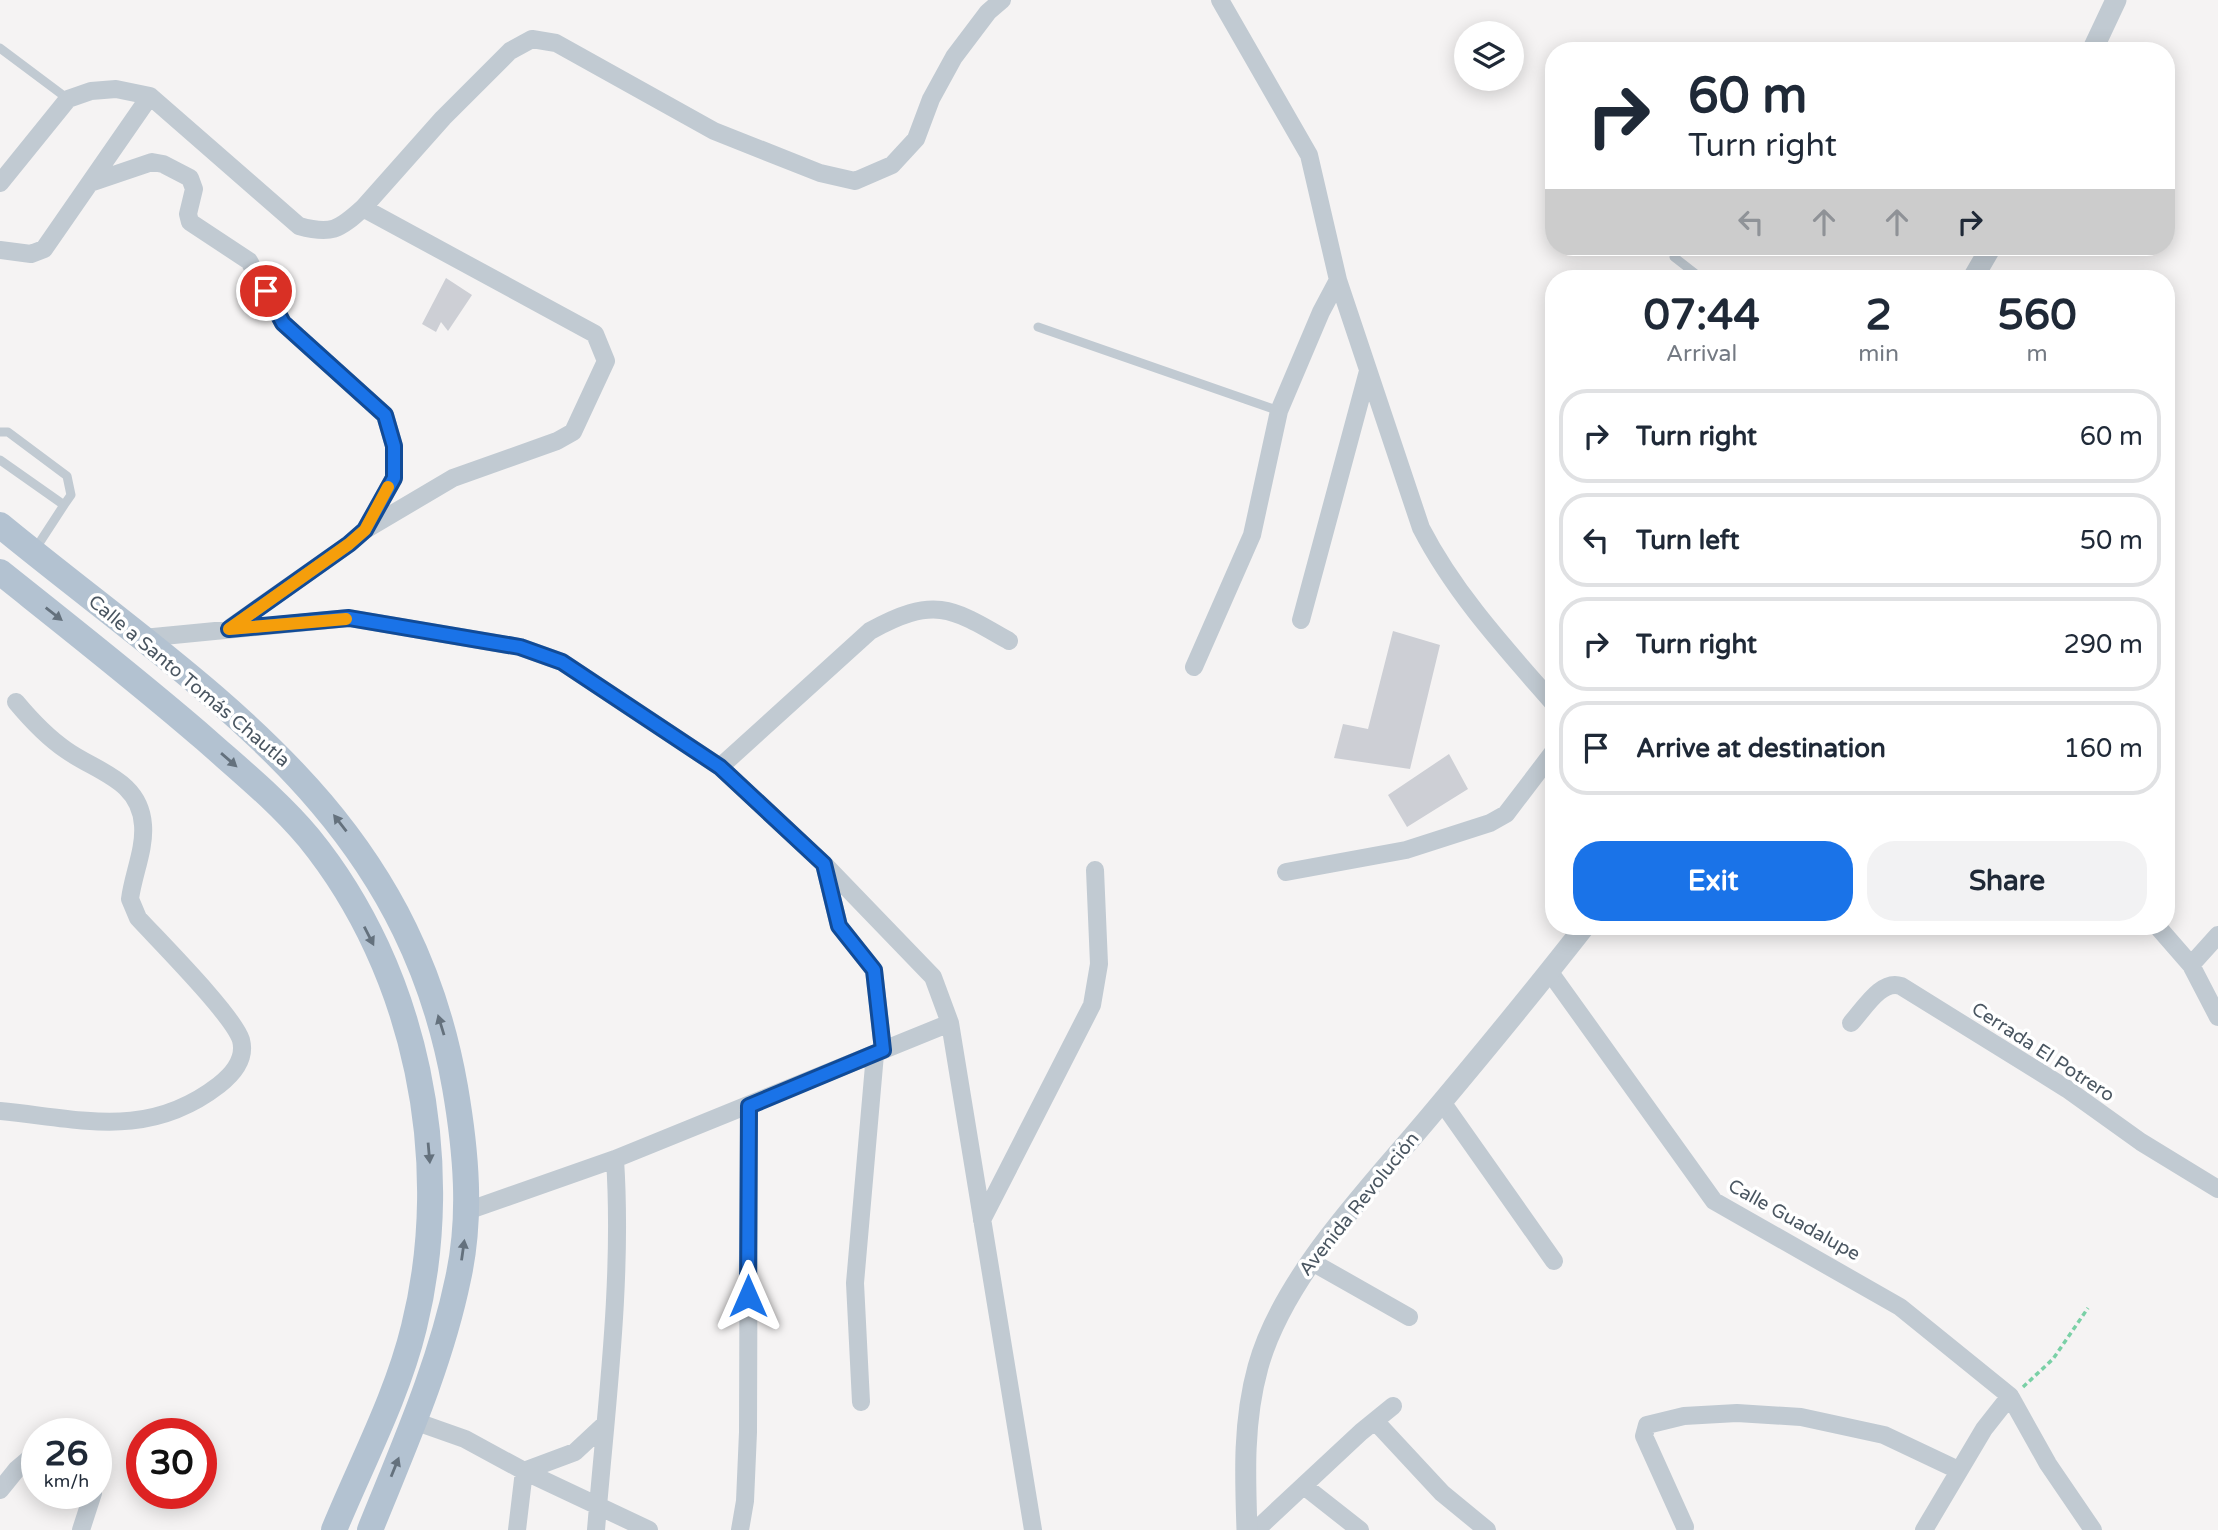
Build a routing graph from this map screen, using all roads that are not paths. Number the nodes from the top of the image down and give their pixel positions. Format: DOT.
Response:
graph roads {
  1 [pos="1002,0"];
  2 [pos="1220,0"];
  3 [pos="2116,0"];
  4 [pos="2096,42"];
  5 [pos="0,48"];
  6 [pos="150,96"];
  7 [pos="68,99"];
  8 [pos="0,183"];
  9 [pos="90,183"];
  10 [pos="363,208"];
  11 [pos="0,250"];
  12 [pos="1674,257"];
  13 [pos="1691,270"];
  14 [pos="1338,280"];
  15 [pos="1038,327"];
  16 [pos="1368,371"];
  17 [pos="1279,411"];
  18 [pos="0,432"];
  19 [pos="0,460"];
  20 [pos="64,505"];
  21 [pos="0,525"];
  22 [pos="365,530"];
  23 [pos="33,552"];
  24 [pos="0,572"];
  25 [pos="1301,620"];
  26 [pos="229,629"];
  27 [pos="143,638"];
  28 [pos="1009,641"];
  29 [pos="1194,667"];
  30 [pos="1545,693"];
  31 [pos="16,702"];
  32 [pos="1545,763"];
  33 [pos="720,767"];
  34 [pos="824,864"];
  35 [pos="1095,870"];
  36 [pos="1286,872"];
  37 [pos="1578,935"];
  38 [pos="2165,935"];
  39 [pos="2218,935"];
  40 [pos="2191,965"];
  41 [pos="1549,971"];
  42 [pos="2218,1017"];
  43 [pos="950,1023"];
  44 [pos="1851,1023"];
  45 [pos="879,1052"];
  46 [pos="1442,1102"];
  47 [pos="749,1106"];
  48 [pos="0,1111"];
  49 [pos="615,1159"];
  50 [pos="2218,1189"];
  51 [pos="467,1211"];
  52 [pos="982,1220"];
  53 [pos="1554,1261"];
  54 [pos="1311,1262"];
  55 [pos="1409,1317"];
  56 [pos="2010,1396"];
  57 [pos="861,1402"];
  58 [pos="1394,1406"];
  59 [pos="414,1421"];
  60 [pos="1375,1421"];
  61 [pos="605,1424"];
  62 [pos="21,1465"];
  63 [pos="1958,1470"];
  64 [pos="524,1471"];
  65 [pos="1304,1486"];
  66 [pos="0,1490"];
  67 [pos="598,1504"];
  68 [pos="88,1509"];
  69 [pos="1685,1527"];
  70 [pos="81,1530"];
  71 [pos="334,1530"];
  72 [pos="370,1530"];
  73 [pos="517,1530"];
  74 [pos="596,1530"];
  75 [pos="649,1530"];
  76 [pos="740,1530"];
  77 [pos="1033,1530"];
  78 [pos="1247,1530"];
  79 [pos="1256,1530"];
  80 [pos="1360,1530"];
  81 [pos="1487,1530"];
  82 [pos="1924,1530"];
  83 [pos="2093,1530"];
  1 -- 10 [label="street"];
  2 -- 14 [label="street"];
  3 -- 4 [label="street"];
  5 -- 7 [label="lane"];
  6 -- 7 [label="street"];
  6 -- 9 [label="street"];
  6 -- 10 [label="street"];
  7 -- 8 [label="street"];
  9 -- 11 [label="street"];
  9 -- 22 [label="street"];
  10 -- 22 [label="street"];
  12 -- 13 [label="lane"];
  14 -- 16 [label="street"];
  14 -- 17 [label="street"];
  15 -- 17 [label="lane"];
  16 -- 25 [label="street"];
  16 -- 30 [label="street"];
  17 -- 29 [label="street"];
  18 -- 20 [label="lane"];
  19 -- 20 [label="lane"];
  20 -- 23 [label="lane"];
  21 -- 23 [label="main road, Calle a Santo Tomás Chautla"];
  22 -- 26 [label="street"];
  23 -- 27 [label="main road, Calle a Santo Tomás Chautla"];
  24 -- 71 [label="main road, Calle a Santo Tomás Chautla, one-way"];
  26 -- 27 [label="street"];
  26 -- 33 [label="street"];
  51 -- 27 [label="main road, Calle a Santo Tomás Chautla, one-way"];
  28 -- 33 [label="street"];
  31 -- 48 [label="street"];
  32 -- 36 [label="street"];
  33 -- 34 [label="street"];
  34 -- 43 [label="street"];
  34 -- 45 [label="street"];
  35 -- 52 [label="street"];
  37 -- 41 [label="street, Avenida Revolución"];
  38 -- 40 [label="street"];
  39 -- 40 [label="street"];
  40 -- 42 [label="street"];
  41 -- 46 [label="street, Avenida Revolución"];
  41 -- 56 [label="street, Calle Guadalupe"];
  43 -- 45 [label="street"];
  43 -- 52 [label="street"];
  44 -- 50 [label="street, Cerrada El Potrero"];
  45 -- 47 [label="street"];
  45 -- 57 [label="street"];
  46 -- 53 [label="street"];
  46 -- 54 [label="street, Avenida Revolución"];
  47 -- 49 [label="street"];
  47 -- 76 [label="street"];
  49 -- 51 [label="street"];
  49 -- 61 [label="street"];
  59 -- 51 [label="main road, Calle a Santo Tomás Chautla, one-way"];
  52 -- 77 [label="street"];
  54 -- 55 [label="street"];
  54 -- 78 [label="street, Avenida Revolución"];
  56 -- 63 [label="street"];
  56 -- 83 [label="street"];
  58 -- 60 [label="street"];
  59 -- 64 [label="street"];
  72 -- 59 [label="main road, Calle a Santo Tomás Chautla, one-way"];
  60 -- 65 [label="street"];
  60 -- 81 [label="street"];
  61 -- 64 [label="street"];
  61 -- 67 [label="street"];
  62 -- 66 [label="street"];
  63 -- 69 [label="street"];
  63 -- 82 [label="street"];
  64 -- 67 [label="street"];
  64 -- 73 [label="street"];
  65 -- 79 [label="street"];
  65 -- 80 [label="street"];
  67 -- 74 [label="street"];
  67 -- 75 [label="street"];
  68 -- 70 [label="street"];
}
